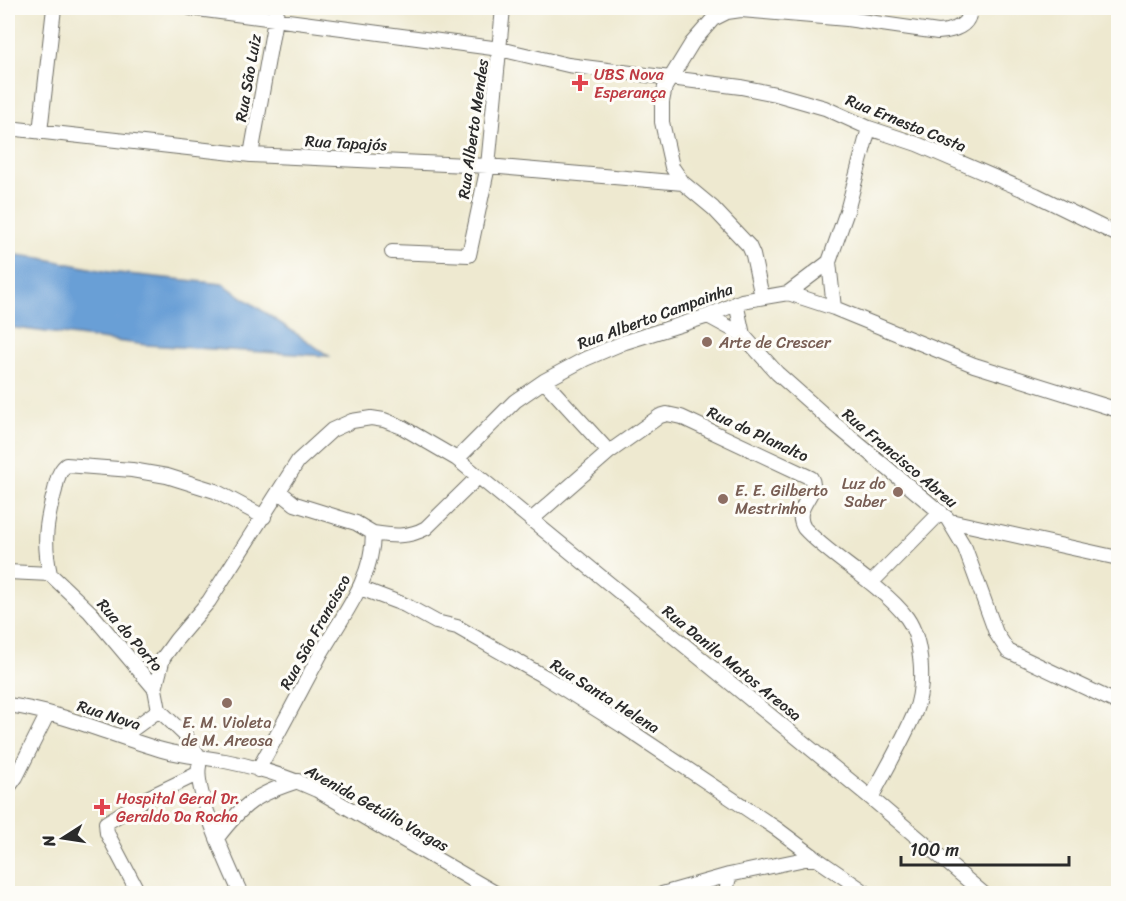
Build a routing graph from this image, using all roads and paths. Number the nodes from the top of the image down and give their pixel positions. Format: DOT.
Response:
graph roads {
  1 [pos="54,8"];
  2 [pos="190,8"];
  3 [pos="503,8"];
  4 [pos="970,8"];
  5 [pos="753,9"];
  6 [pos="276,13"];
  7 [pos="501,50"];
  8 [pos="670,78"];
  9 [pos="8,128"];
  10 [pos="869,128"];
  11 [pos="40,132"];
  12 [pos="251,154"];
  13 [pos="488,166"];
  14 [pos="683,183"];
  15 [pos="1119,235"];
  16 [pos="392,252"];
  17 [pos="829,262"];
  18 [pos="788,293"];
  19 [pos="762,297"];
  20 [pos="736,303"];
  21 [pos="834,308"];
  22 [pos="708,316"];
  23 [pos="743,335"];
  24 [pos="544,381"];
  25 [pos="1119,410"];
  26 [pos="609,452"];
  27 [pos="457,459"];
  28 [pos="478,477"];
  29 [pos="280,492"];
  30 [pos="945,516"];
  31 [pos="264,517"];
  32 [pos="531,520"];
  33 [pos="373,533"];
  34 [pos="1119,558"];
  35 [pos="8,572"];
  36 [pos="50,574"];
  37 [pos="871,583"];
  38 [pos="360,588"];
  39 [pos="155,689"];
  40 [pos="1119,703"];
  41 [pos="8,705"];
  42 [pos="159,710"];
  43 [pos="48,713"];
  44 [pos="122,737"];
  45 [pos="200,758"];
  46 [pos="258,770"];
  47 [pos="197,774"];
  48 [pos="297,782"];
  49 [pos="8,788"];
  50 [pos="871,798"];
  51 [pos="218,838"];
  52 [pos="817,859"];
  53 [pos="729,875"];
  54 [pos="139,894"];
  55 [pos="241,894"];
  56 [pos="497,894"];
  57 [pos="662,894"];
  58 [pos="726,894"];
  59 [pos="868,894"];
  60 [pos="984,894"];
  1 -- 11 [label="street"];
  2 -- 6 [label="street, Rua Ernesto Costa"];
  3 -- 7 [label="street, Rua Alberto Mendes"];
  4 -- 5 [label="street"];
  5 -- 8 [label="street"];
  6 -- 7 [label="street, Rua Ernesto Costa"];
  6 -- 12 [label="street, Rua São Luiz"];
  7 -- 8 [label="street, Rua Ernesto Costa"];
  7 -- 13 [label="street, Rua Alberto Mendes"];
  8 -- 10 [label="street, Rua Ernesto Costa"];
  8 -- 14 [label="street"];
  9 -- 11 [label="street, Rua Tapajós"];
  10 -- 15 [label="street, Rua Ernesto Costa"];
  10 -- 17 [label="street"];
  11 -- 12 [label="street, Rua Tapajós"];
  12 -- 13 [label="street, Rua Tapajós"];
  13 -- 14 [label="street, Rua Tapajós"];
  13 -- 16 [label="street, Rua Alberto Mendes"];
  14 -- 19 [label="street"];
  17 -- 18 [label="street"];
  17 -- 21 [label="street"];
  18 -- 19 [label="street, Rua Alberto Campainha"];
  18 -- 21 [label="street, Rua Alberto Campainha"];
  19 -- 20 [label="street, Rua Alberto Campainha"];
  20 -- 22 [label="street, Rua Alberto Campainha"];
  20 -- 23 [label="street"];
  21 -- 25 [label="street, Rua Alberto Campainha"];
  22 -- 23 [label="street, Rua Francisco Abreu"];
  22 -- 24 [label="street, Rua Alberto Campainha"];
  23 -- 30 [label="street, Rua Francisco Abreu"];
  24 -- 26 [label="street"];
  24 -- 27 [label="street, Rua Alberto Campainha"];
  26 -- 32 [label="street"];
  26 -- 37 [label="street, Rua do Planalto"];
  27 -- 28 [label="street, Rua Danilo Matos Areosa"];
  27 -- 29 [label="street"];
  28 -- 32 [label="street, Rua Danilo Matos Areosa"];
  28 -- 33 [label="street"];
  29 -- 31 [label="street"];
  29 -- 33 [label="street"];
  30 -- 34 [label="street"];
  30 -- 37 [label="street"];
  30 -- 40 [label="street, Rua Francisco Abreu"];
  31 -- 36 [label="street"];
  31 -- 39 [label="street"];
  32 -- 50 [label="street, Rua Danilo Matos Areosa"];
  33 -- 38 [label="street, Rua São Francisco"];
  35 -- 36 [label="street"];
  36 -- 39 [label="street, Rua do Porto"];
  37 -- 50 [label="street, Rua do Planalto"];
  38 -- 46 [label="street, Rua São Francisco"];
  38 -- 52 [label="street, Rua Santa Helena"];
  39 -- 42 [label="street, Rua do Porto"];
  41 -- 43 [label="street, Rua Nova"];
  42 -- 44 [label="street"];
  42 -- 45 [label="street"];
  43 -- 44 [label="street, Rua Nova"];
  43 -- 49 [label="street"];
  44 -- 45 [label="street, Rua Nova"];
  45 -- 46 [label="street, Avenida Getúlio Vargas"];
  45 -- 47 [label="street"];
  46 -- 48 [label="street, Avenida Getúlio Vargas"];
  47 -- 51 [label="street"];
  47 -- 54 [label="street"];
  48 -- 51 [label="street"];
  48 -- 56 [label="street, Avenida Getúlio Vargas"];
  50 -- 60 [label="street, Rua Danilo Matos Areosa"];
  51 -- 55 [label="street"];
  52 -- 53 [label="street"];
  52 -- 59 [label="street"];
  53 -- 57 [label="street"];
  53 -- 58 [label="street"];
}
